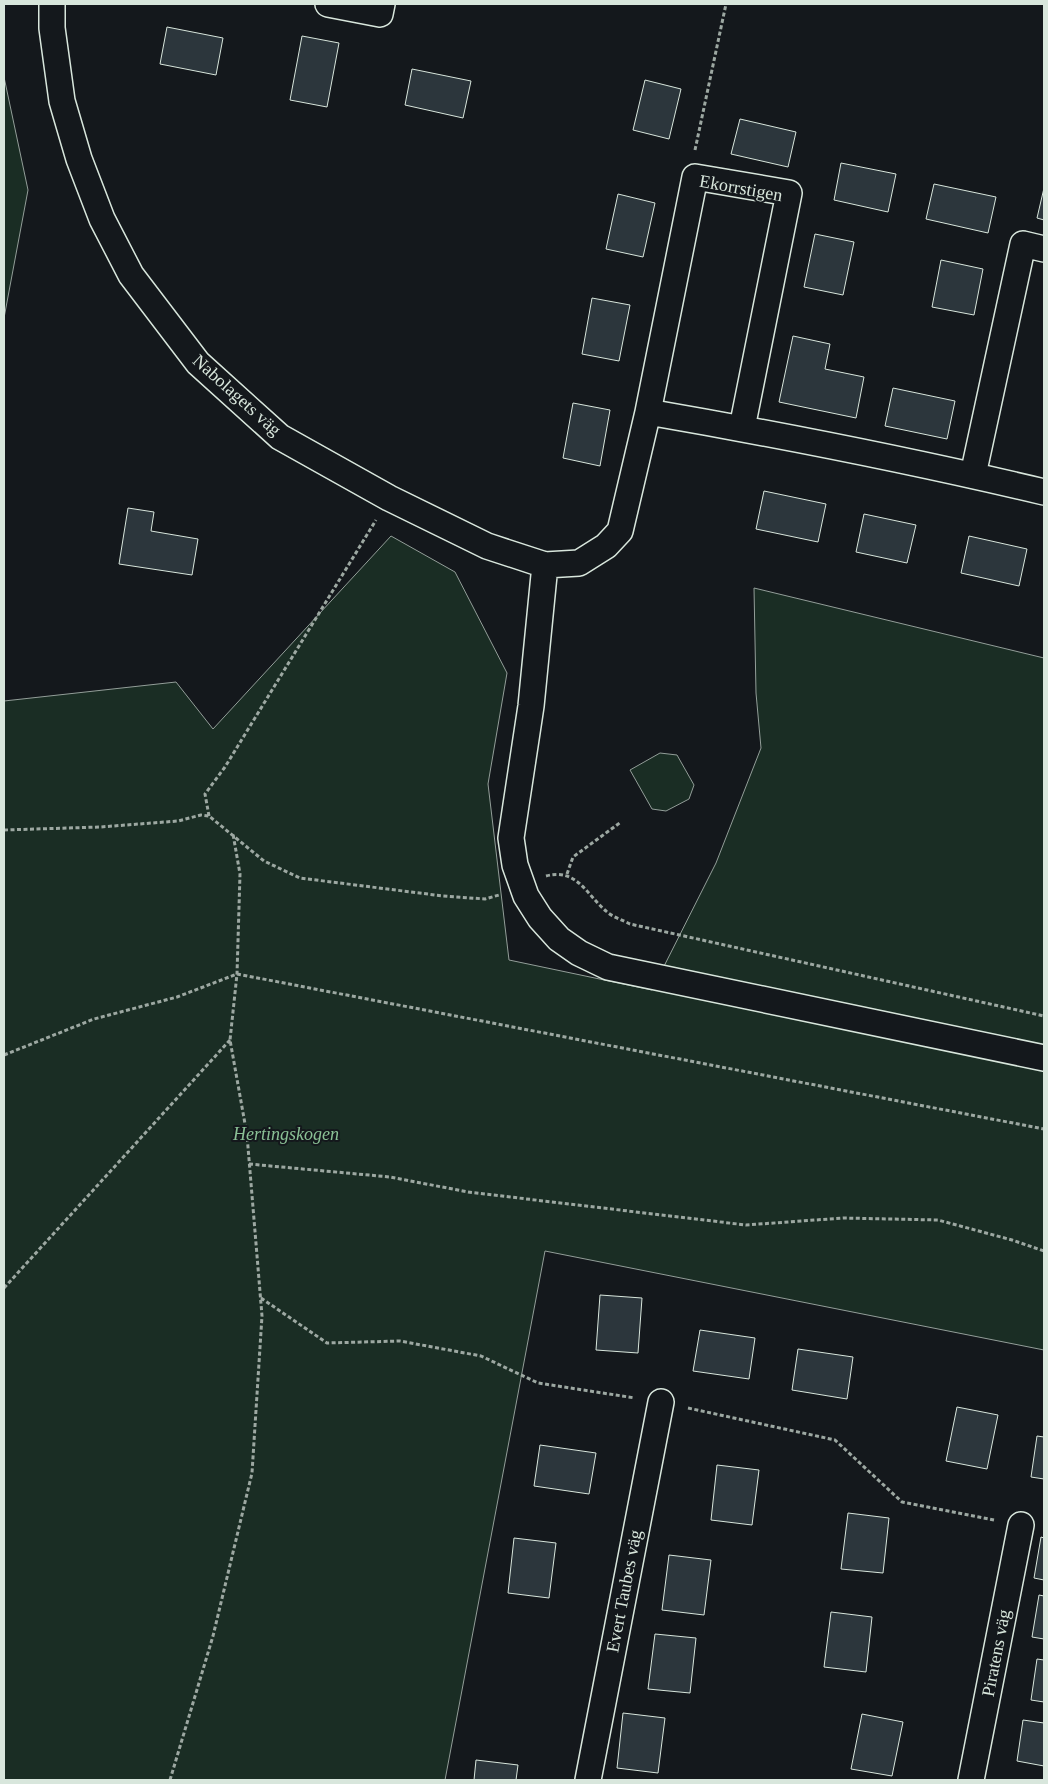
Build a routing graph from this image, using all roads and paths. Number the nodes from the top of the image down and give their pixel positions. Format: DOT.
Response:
graph roads {
  1 [pos="52,4"];
  2 [pos="328,4"];
  3 [pos="382,4"];
  4 [pos="726,4"];
  5 [pos="694,177"];
  6 [pos="1044,249"];
  7 [pos="648,412"];
  8 [pos="742,428"];
  9 [pos="972,475"];
  10 [pos="1044,492"];
  11 [pos="389,498"];
  12 [pos="545,565"];
  13 [pos="209,816"];
  14 [pos="621,822"];
  15 [pos="232,834"];
  16 [pos="567,874"];
  17 [pos="237,974"];
  18 [pos="230,1040"];
  19 [pos="4,1055"];
  20 [pos="1044,1058"];
  21 [pos="1044,1129"];
  22 [pos="249,1164"];
  23 [pos="1044,1251"];
  24 [pos="4,1288"];
  25 [pos="661,1402"];
  26 [pos="1021,1525"];
  27 [pos="170,1780"];
  28 [pos="588,1780"];
  29 [pos="971,1780"];
  1 -- 11 [label="street, Nabolagets väg"];
  2 -- 3 [label="street"];
  4 -- 5 [label="path"];
  5 -- 7 [label="street, Ekorrstigen"];
  5 -- 8 [label="street, Ekorrstigen"];
  6 -- 9 [label="street"];
  7 -- 8 [label="street"];
  7 -- 12 [label="street, Ekorrstigen"];
  8 -- 9 [label="street"];
  9 -- 10 [label="street"];
  11 -- 12 [label="street, Nabolagets väg"];
  11 -- 13 [label="path"];
  12 -- 20 [label="street"];
  14 -- 16 [label="path"];
  15 -- 17 [label="path"];
  17 -- 18 [label="path"];
  17 -- 19 [label="path"];
  17 -- 21 [label="path"];
  18 -- 22 [label="path"];
  18 -- 24 [label="path"];
  22 -- 23 [label="path"];
  22 -- 27 [label="path"];
  25 -- 28 [label="street, Evert Taubes väg"];
  26 -- 29 [label="street, Piratens väg"];
}
